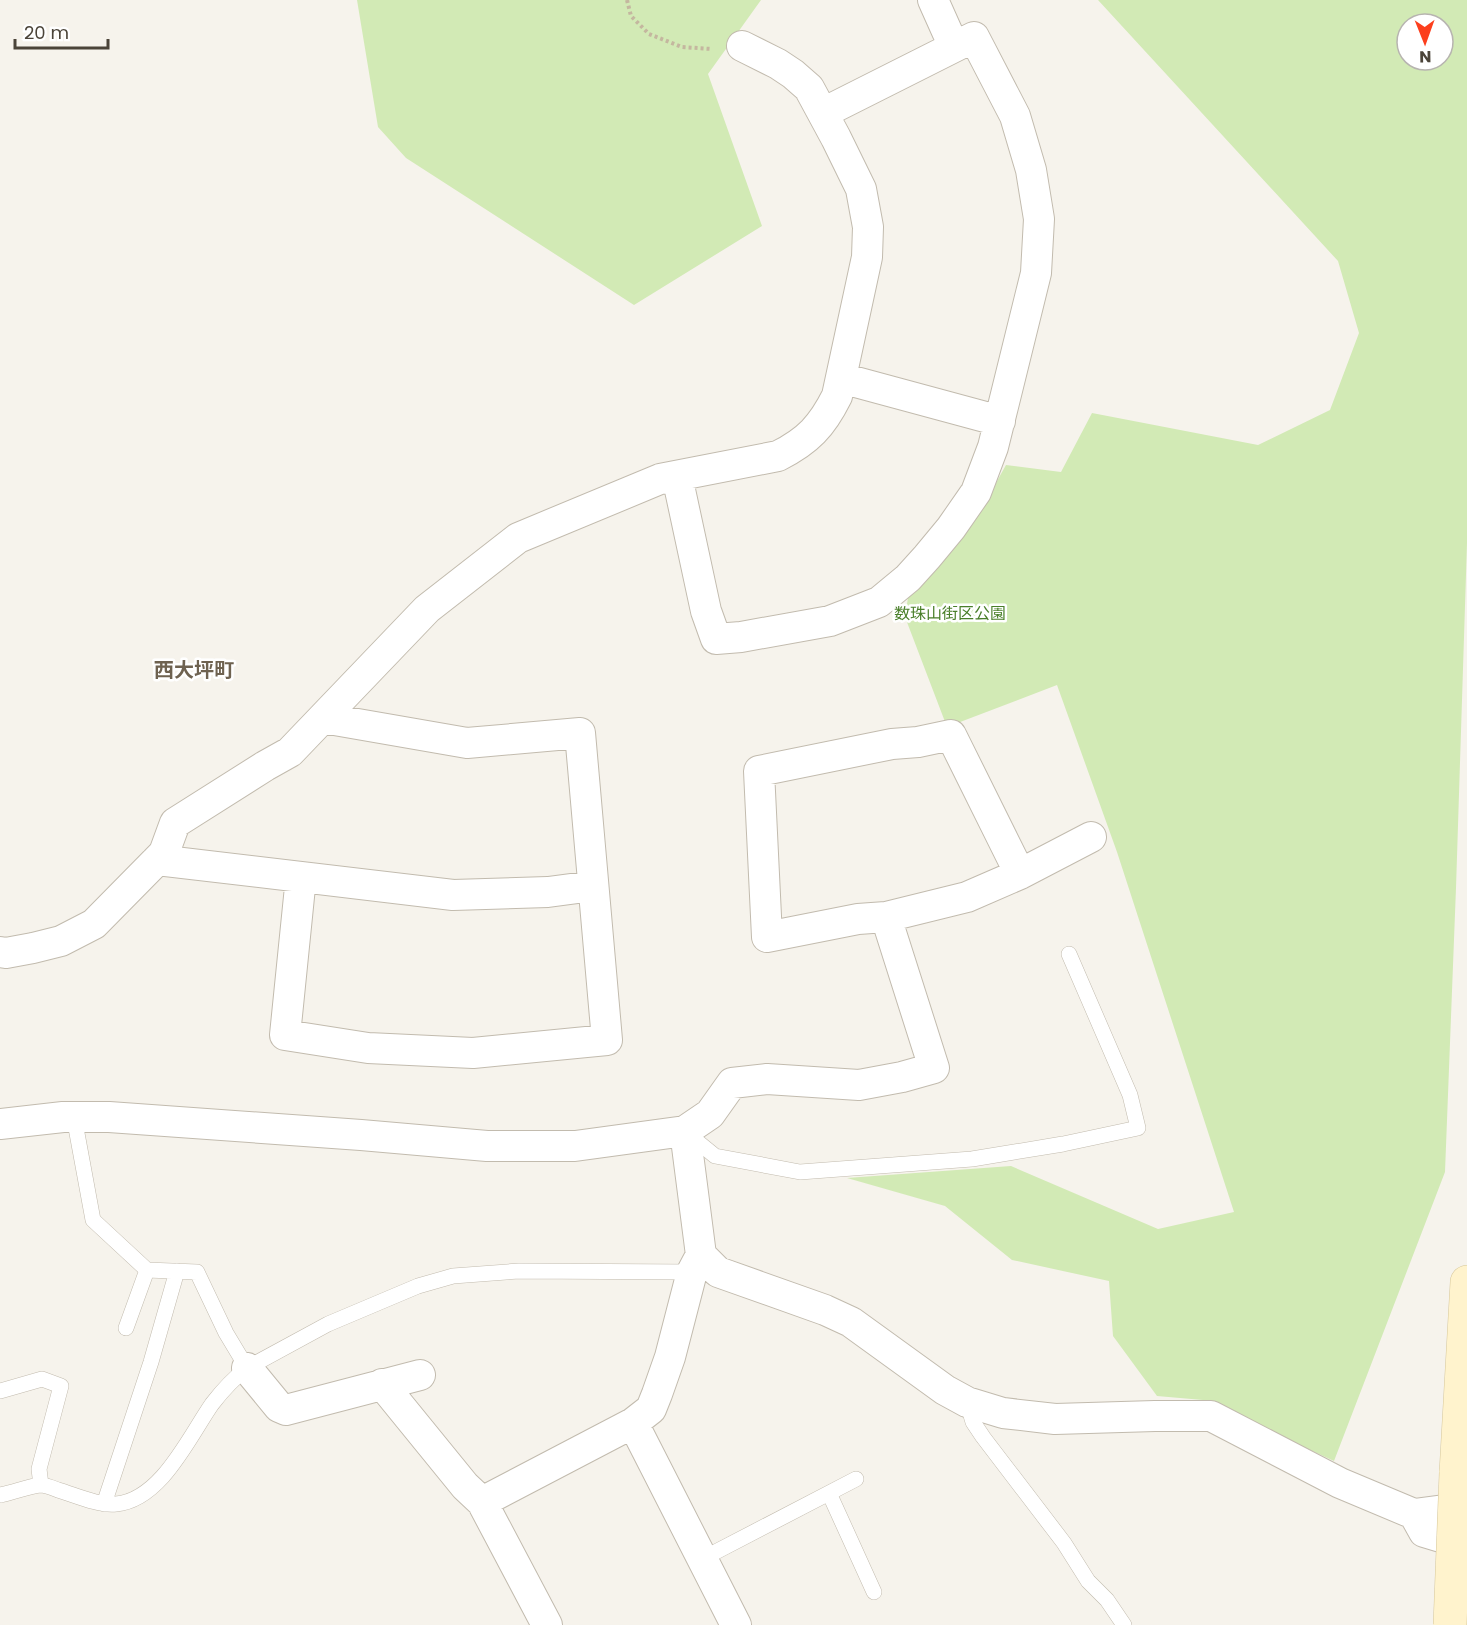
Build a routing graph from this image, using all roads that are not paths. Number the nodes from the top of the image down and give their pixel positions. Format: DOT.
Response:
graph roads {
  1 [pos="933,0"];
  2 [pos="742,46"];
  3 [pos="954,47"];
  4 [pos="823,113"];
  5 [pos="841,378"];
  6 [pos="1000,421"];
  7 [pos="677,476"];
  8 [pos="323,717"];
  9 [pos="1091,837"];
  10 [pos="157,860"];
  11 [pos="1020,874"];
  12 [pos="301,877"];
  13 [pos="593,886"];
  14 [pos="886,917"];
  15 [pos="0,952"];
  16 [pos="1069,954"];
  17 [pos="74,1117"];
  18 [pos="0,1124"];
  19 [pos="685,1131"];
  20 [pos="696,1263"];
  21 [pos="147,1270"];
  22 [pos="177,1271"];
  23 [pos="1467,1282"];
  24 [pos="126,1328"];
  25 [pos="247,1368"];
  26 [pos="420,1375"];
  27 [pos="382,1384"];
  28 [pos="0,1391"];
  29 [pos="967,1402"];
  30 [pos="633,1423"];
  31 [pos="856,1479"];
  32 [pos="41,1485"];
  33 [pos="829,1493"];
  34 [pos="0,1495"];
  35 [pos="482,1502"];
  36 [pos="104,1503"];
  37 [pos="1467,1507"];
  38 [pos="1414,1514"];
  39 [pos="1467,1545"];
  40 [pos="702,1559"];
  41 [pos="874,1592"];
  42 [pos="547,1625"];
  43 [pos="736,1625"];
  44 [pos="1124,1625"];
  45 [pos="1450,1625"];
  1 -- 3 [label="street"];
  2 -- 4 [label="street"];
  3 -- 4 [label="street"];
  3 -- 6 [label="street"];
  4 -- 5 [label="street"];
  5 -- 6 [label="street"];
  5 -- 7 [label="street"];
  6 -- 7 [label="street"];
  7 -- 8 [label="street"];
  8 -- 10 [label="street"];
  8 -- 13 [label="street"];
  9 -- 11 [label="street"];
  10 -- 12 [label="street"];
  10 -- 15 [label="street"];
  11 -- 14 [label="street"];
  11 -- 14 [label="street"];
  12 -- 13 [label="street"];
  12 -- 13 [label="street"];
  14 -- 19 [label="street"];
  16 -- 19 [label="lane"];
  17 -- 18 [label="street"];
  17 -- 19 [label="street"];
  17 -- 21 [label="lane"];
  19 -- 20 [label="street"];
  20 -- 25 [label="lane"];
  20 -- 29 [label="street"];
  20 -- 30 [label="street"];
  21 -- 22 [label="lane"];
  21 -- 24 [label="lane"];
  22 -- 25 [label="lane"];
  22 -- 36 [label="lane"];
  23 -- 45 [label="main road, bridge"];
  25 -- 27 [label="street"];
  25 -- 36 [label="lane"];
  26 -- 27 [label="street"];
  27 -- 35 [label="street"];
  28 -- 32 [label="lane"];
  29 -- 38 [label="street"];
  29 -- 44 [label="lane"];
  30 -- 35 [label="street"];
  30 -- 40 [label="street"];
  31 -- 33 [label="lane"];
  32 -- 34 [label="lane"];
  32 -- 36 [label="lane"];
  33 -- 40 [label="lane"];
  33 -- 41 [label="lane"];
  35 -- 42 [label="street"];
  37 -- 38 [label="street"];
  38 -- 39 [label="street"];
  40 -- 43 [label="street"];
}
